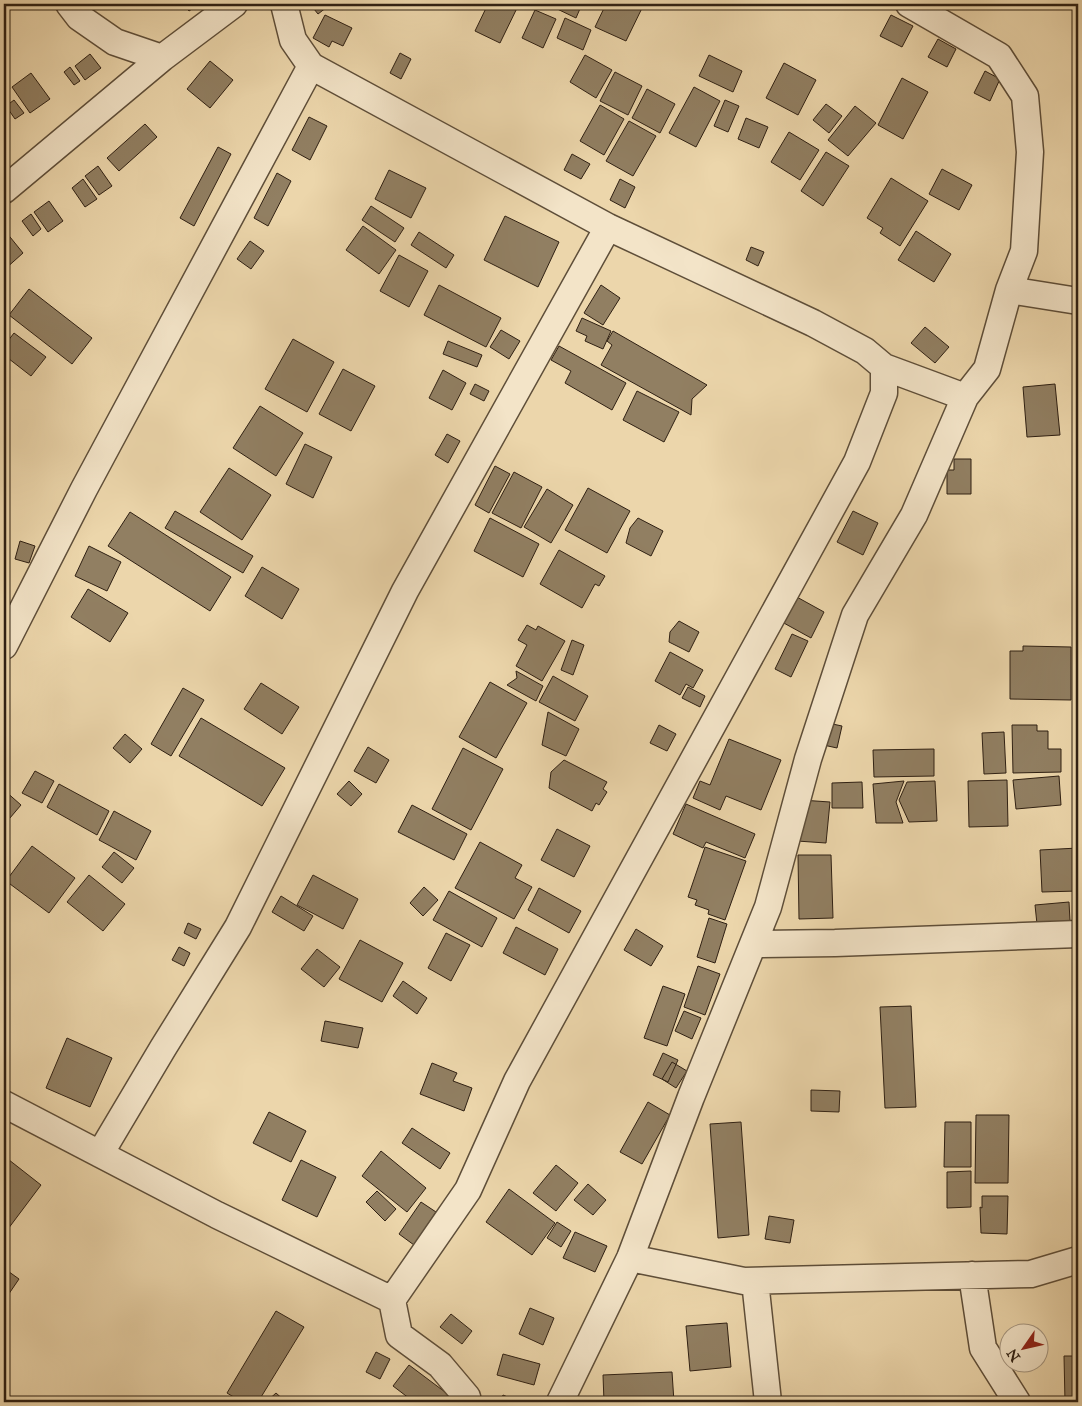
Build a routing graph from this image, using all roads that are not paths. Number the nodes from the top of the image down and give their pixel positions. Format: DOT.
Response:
graph roads {
  1 [pos="69,4"];
  2 [pos="234,4"];
  3 [pos="284,4"];
  4 [pos="909,4"];
  5 [pos="162,58"];
  6 [pos="311,66"];
  7 [pos="4,190"];
  8 [pos="608,227"];
  9 [pos="1009,290"];
  10 [pos="1078,301"];
  11 [pos="884,367"];
  12 [pos="965,397"];
  13 [pos="4,646"];
  14 [pos="1078,934"];
  15 [pos="754,944"];
  16 [pos="4,1104"];
  17 [pos="100,1154"];
  18 [pos="630,1258"];
  19 [pos="1078,1260"];
  20 [pos="972,1276"];
  21 [pos="755,1281"];
  22 [pos="392,1300"];
  23 [pos="468,1402"];
  24 [pos="560,1402"];
  25 [pos="768,1402"];
  26 [pos="1017,1402"];
  1 -- 5 [label="street"];
  2 -- 5 [label="street"];
  3 -- 6 [label="street"];
  4 -- 9 [label="street"];
  5 -- 7 [label="street"];
  6 -- 8 [label="street"];
  6 -- 13 [label="street"];
  8 -- 11 [label="street"];
  8 -- 17 [label="street"];
  9 -- 10 [label="street"];
  9 -- 12 [label="street"];
  11 -- 12 [label="street"];
  11 -- 22 [label="street"];
  12 -- 15 [label="street"];
  14 -- 15 [label="street"];
  15 -- 18 [label="street"];
  16 -- 17 [label="street"];
  17 -- 22 [label="street"];
  18 -- 21 [label="street"];
  18 -- 24 [label="street"];
  19 -- 20 [label="street"];
  20 -- 21 [label="street"];
  20 -- 26 [label="street"];
  21 -- 25 [label="street"];
  22 -- 23 [label="street"];
}
